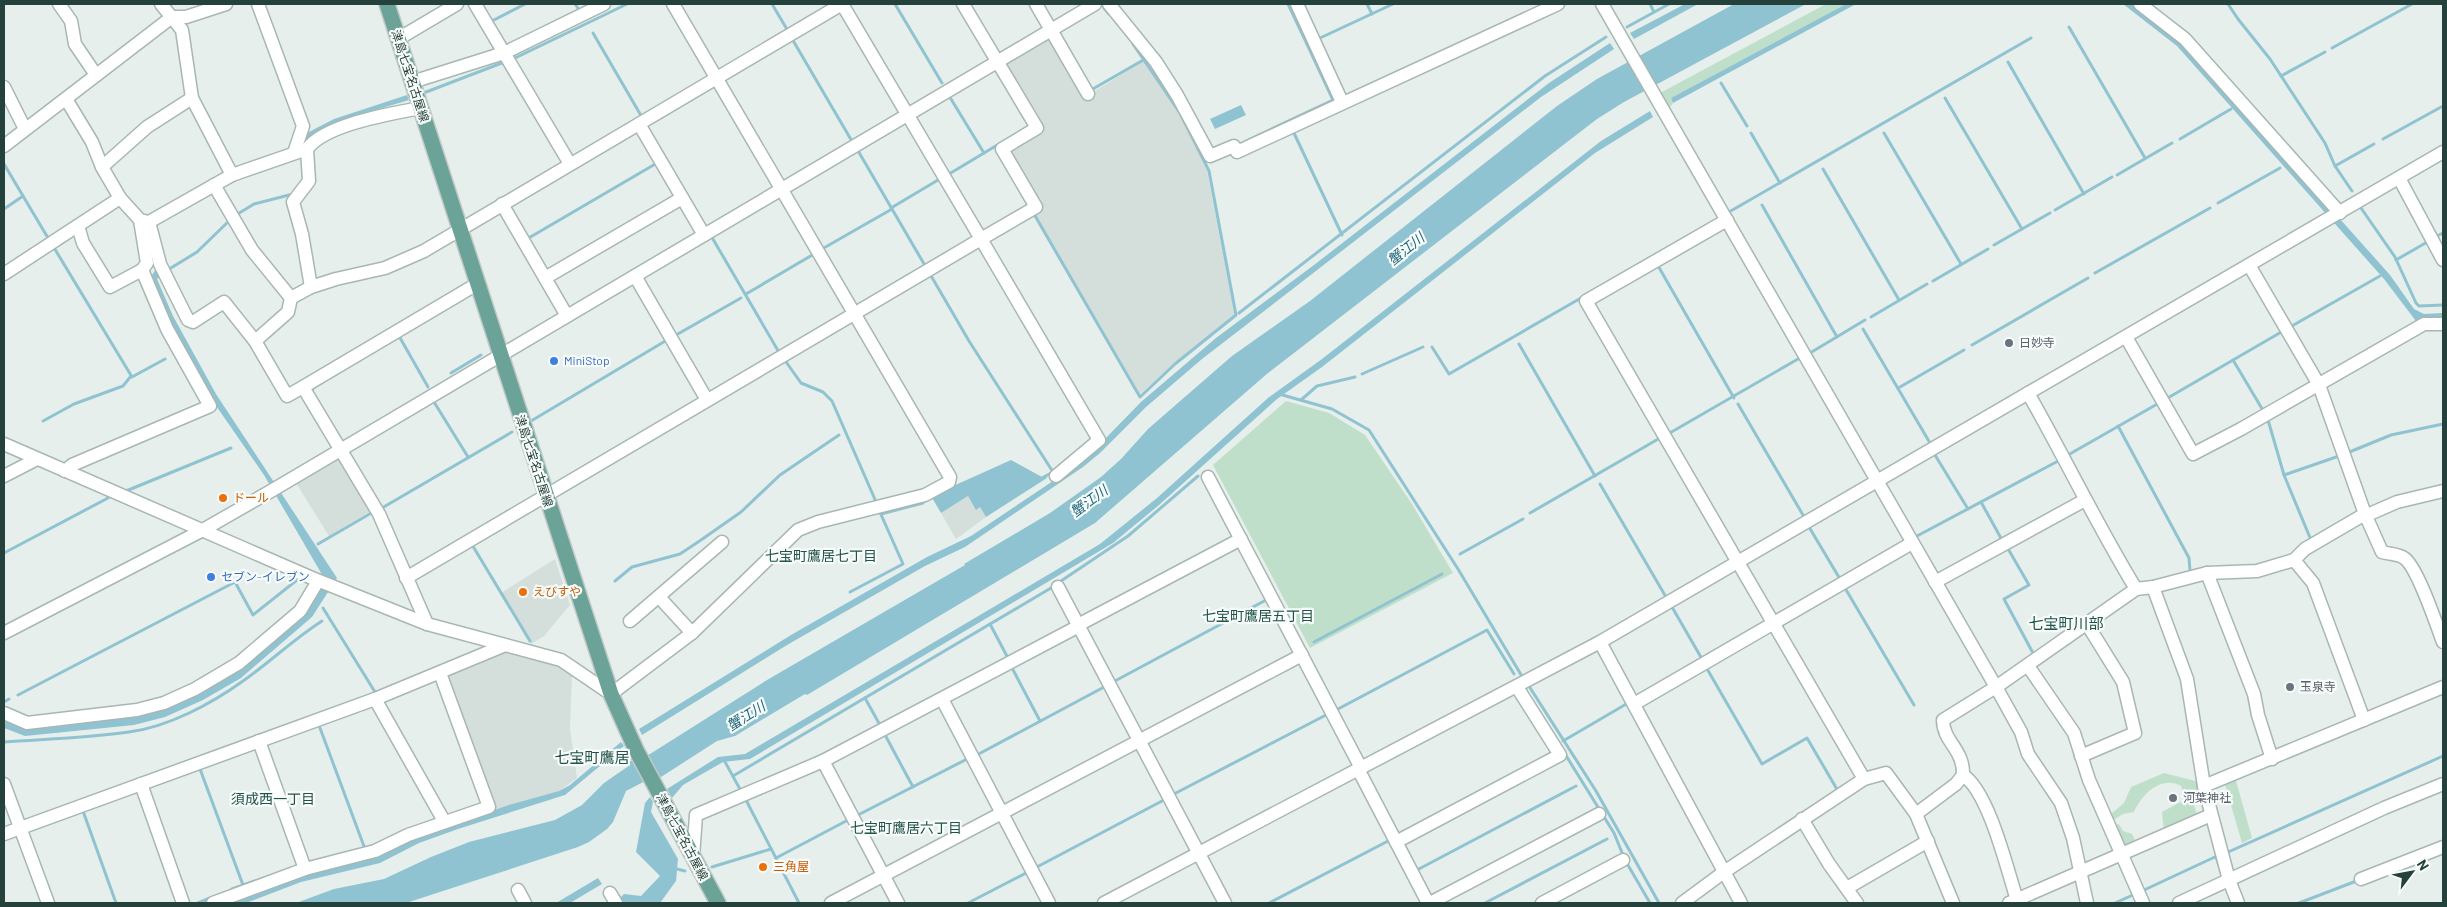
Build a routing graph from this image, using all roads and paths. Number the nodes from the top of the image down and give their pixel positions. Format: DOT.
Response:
graph roads {
  1 [pos="59,4"];
  2 [pos="161,4"];
  3 [pos="226,4"];
  4 [pos="258,4"];
  5 [pos="387,4"];
  6 [pos="458,4"];
  7 [pos="475,4"];
  8 [pos="604,4"];
  9 [pos="673,4"];
  10 [pos="842,4"];
  11 [pos="963,4"];
  12 [pos="1036,4"];
  13 [pos="1095,4"];
  14 [pos="1109,4"];
  15 [pos="1297,4"];
  16 [pos="1558,4"];
  17 [pos="1602,4"];
  18 [pos="2140,4"];
  19 [pos="172,17"];
  20 [pos="1051,30"];
  21 [pos="398,39"];
  22 [pos="507,58"];
  23 [pos="997,61"];
  24 [pos="96,75"];
  25 [pos="716,78"];
  26 [pos="4,87"];
  27 [pos="416,94"];
  28 [pos="1088,94"];
  29 [pos="192,98"];
  30 [pos="66,99"];
  31 [pos="1342,102"];
  32 [pos="907,115"];
  33 [pos="642,122"];
  34 [pos="25,129"];
  35 [pos="4,146"];
  36 [pos="302,151"];
  37 [pos="2443,152"];
  38 [pos="570,164"];
  39 [pos="102,168"];
  40 [pos="232,175"];
  41 [pos="2398,178"];
  42 [pos="214,185"];
  43 [pos="781,189"];
  44 [pos="120,198"];
  45 [pos="682,198"];
  46 [pos="502,204"];
  47 [pos="2335,215"];
  48 [pos="1727,220"];
  49 [pos="144,221"];
  50 [pos="78,226"];
  51 [pos="459,229"];
  52 [pos="707,233"];
  53 [pos="981,239"];
  54 [pos="2443,260"];
  55 [pos="2249,265"];
  56 [pos="142,270"];
  57 [pos="4,274"];
  58 [pos="635,276"];
  59 [pos="545,278"];
  60 [pos="477,284"];
  61 [pos="312,287"];
  62 [pos="291,298"];
  63 [pos="854,313"];
  64 [pos="567,316"];
  65 [pos="2443,324"];
  66 [pos="2126,337"];
  67 [pos="255,340"];
  68 [pos="500,356"];
  69 [pos="2319,385"];
  70 [pos="303,387"];
  71 [pos="2028,393"];
  72 [pos="707,400"];
  73 [pos="4,444"];
  74 [pos="340,450"];
  75 [pos="37,459"];
  76 [pos="65,471"];
  77 [pos="4,476"];
  78 [pos="1056,476"];
  79 [pos="1208,476"];
  80 [pos="1876,482"];
  81 [pos="2443,491"];
  82 [pos="545,495"];
  83 [pos="2085,500"];
  84 [pos="2365,516"];
  85 [pos="201,531"];
  86 [pos="1241,539"];
  87 [pos="722,542"];
  88 [pos="1912,543"];
  89 [pos="2294,560"];
  90 [pos="1738,562"];
  91 [pos="2207,573"];
  92 [pos="406,578"];
  93 [pos="320,582"];
  94 [pos="1935,582"];
  95 [pos="1058,587"];
  96 [pos="2153,587"];
  97 [pos="2136,589"];
  98 [pos="659,597"];
  99 [pos="2439,615"];
  100 [pos="630,621"];
  101 [pos="427,624"];
  102 [pos="1773,624"];
  103 [pos="2087,624"];
  104 [pos="1079,625"];
  105 [pos="4,633"];
  106 [pos="692,633"];
  107 [pos="1600,642"];
  108 [pos="2443,642"];
  109 [pos="503,646"];
  110 [pos="1302,655"];
  111 [pos="2028,666"];
  112 [pos="440,673"];
  113 [pos="1523,684"];
  114 [pos="1996,687"];
  115 [pos="2443,687"];
  116 [pos="611,694"];
  117 [pos="375,699"];
  118 [pos="942,699"];
  119 [pos="1634,704"];
  120 [pos="4,713"];
  121 [pos="2364,720"];
  122 [pos="1139,740"];
  123 [pos="259,741"];
  124 [pos="2082,756"];
  125 [pos="2272,759"];
  126 [pos="822,761"];
  127 [pos="1359,769"];
  128 [pos="1963,775"];
  129 [pos="1864,779"];
  130 [pos="4,784"];
  131 [pos="141,784"];
  132 [pos="2443,784"];
  133 [pos="2204,786"];
  134 [pos="1002,813"];
  135 [pos="1600,814"];
  136 [pos="1916,814"];
  137 [pos="2211,815"];
  138 [pos="1802,819"];
  139 [pos="444,822"];
  140 [pos="20,828"];
  141 [pos="4,834"];
  142 [pos="1928,841"];
  143 [pos="1396,842"];
  144 [pos="2443,847"];
  145 [pos="1198,853"];
  146 [pos="2122,854"];
  147 [pos="693,857"];
  148 [pos="1623,860"];
  149 [pos="305,869"];
  150 [pos="1724,872"];
  151 [pos="2081,872"];
  152 [pos="883,875"];
  153 [pos="2229,880"];
  154 [pos="2361,880"];
  155 [pos="1847,888"];
  156 [pos="518,890"];
  157 [pos="2013,902"];
  158 [pos="48,903"];
  159 [pos="183,903"];
  160 [pos="212,903"];
  161 [pos="525,903"];
  162 [pos="718,903"];
  163 [pos="832,903"];
  164 [pos="898,903"];
  165 [pos="1049,903"];
  166 [pos="1104,903"];
  167 [pos="1225,903"];
  168 [pos="1429,903"];
  169 [pos="1542,903"];
  170 [pos="1682,903"];
  171 [pos="1741,903"];
  172 [pos="1858,903"];
  173 [pos="1953,903"];
  174 [pos="2087,903"];
  175 [pos="2143,903"];
  176 [pos="2179,903"];
  177 [pos="2238,903"];
  1 -- 24 [label="street"];
  2 -- 19 [label="street"];
  3 -- 19 [label="street"];
  4 -- 36 [label="street"];
  5 -- 21 [label="main road, 津島七宝名古屋線"];
  6 -- 21 [label="street"];
  7 -- 22 [label="street"];
  8 -- 22 [label="street"];
  9 -- 25 [label="street"];
  10 -- 25 [label="street"];
  10 -- 32 [label="street"];
  11 -- 23 [label="street"];
  12 -- 20 [label="street"];
  13 -- 20 [label="street"];
  14 -- 31 [label="street"];
  15 -- 31 [label="street"];
  16 -- 31 [label="street"];
  17 -- 48 [label="street"];
  18 -- 47 [label="street"];
  19 -- 24 [label="street"];
  19 -- 29 [label="street"];
  20 -- 23 [label="street"];
  20 -- 28 [label="street"];
  21 -- 27 [label="main road, 津島七宝名古屋線"];
  22 -- 27 [label="street"];
  22 -- 38 [label="street"];
  23 -- 32 [label="street"];
  23 -- 53 [label="street"];
  24 -- 30 [label="street"];
  25 -- 33 [label="street"];
  25 -- 43 [label="street"];
  26 -- 34 [label="street"];
  27 -- 36 [label="street"];
  27 -- 51 [label="main road, 津島七宝名古屋線"];
  29 -- 39 [label="street"];
  29 -- 40 [label="street"];
  30 -- 34 [label="street"];
  30 -- 39 [label="street"];
  32 -- 43 [label="street"];
  32 -- 53 [label="street"];
  33 -- 38 [label="street"];
  33 -- 45 [label="street"];
  34 -- 35 [label="street"];
  36 -- 40 [label="street"];
  36 -- 61 [label="street"];
  37 -- 41 [label="street"];
  38 -- 46 [label="street"];
  39 -- 44 [label="street"];
  40 -- 42 [label="street"];
  41 -- 47 [label="street"];
  41 -- 54 [label="street"];
  42 -- 49 [label="street"];
  42 -- 62 [label="street"];
  43 -- 52 [label="street"];
  43 -- 63 [label="street"];
  44 -- 49 [label="street"];
  44 -- 50 [label="street"];
  45 -- 52 [label="street"];
  45 -- 59 [label="street"];
  46 -- 51 [label="street"];
  46 -- 59 [label="street"];
  47 -- 55 [label="street"];
  48 -- 80 [label="street"];
  48 -- 90 [label="street"];
  49 -- 56 [label="street"];
  49 -- 67 [label="street"];
  50 -- 56 [label="street"];
  50 -- 57 [label="street"];
  51 -- 60 [label="main road, 津島七宝名古屋線"];
  51 -- 61 [label="street"];
  52 -- 58 [label="street"];
  53 -- 63 [label="street"];
  53 -- 78 [label="street"];
  55 -- 66 [label="street"];
  55 -- 69 [label="street"];
  56 -- 76 [label="street"];
  58 -- 64 [label="street"];
  58 -- 72 [label="street"];
  59 -- 64 [label="street"];
  60 -- 68 [label="main road, 津島七宝名古屋線"];
  60 -- 70 [label="street"];
  61 -- 62 [label="street"];
  62 -- 67 [label="street"];
  63 -- 72 [label="street"];
  63 -- 106 [label="street"];
  64 -- 68 [label="street"];
  65 -- 69 [label="street"];
  66 -- 69 [label="street"];
  66 -- 71 [label="street"];
  67 -- 70 [label="street"];
  68 -- 74 [label="street"];
  68 -- 82 [label="main road, 津島七宝名古屋線"];
  69 -- 84 [label="street"];
  70 -- 74 [label="street"];
  71 -- 80 [label="street"];
  71 -- 83 [label="street"];
  72 -- 82 [label="street"];
  73 -- 75 [label="street"];
  74 -- 85 [label="street"];
  74 -- 92 [label="street"];
  75 -- 76 [label="street"];
  75 -- 77 [label="street"];
  76 -- 85 [label="street"];
  79 -- 86 [label="street"];
  80 -- 88 [label="street"];
  80 -- 90 [label="street"];
  81 -- 84 [label="street"];
  82 -- 92 [label="street"];
  82 -- 116 [label="main road, 津島七宝名古屋線"];
  83 -- 94 [label="street"];
  83 -- 97 [label="street"];
  84 -- 89 [label="street"];
  84 -- 99 [label="street"];
  85 -- 93 [label="street"];
  85 -- 105 [label="street"];
  86 -- 104 [label="street"];
  86 -- 110 [label="street"];
  87 -- 98 [label="street"];
  88 -- 94 [label="street"];
  88 -- 102 [label="street"];
  89 -- 91 [label="street"];
  89 -- 121 [label="street"];
  90 -- 102 [label="street"];
  90 -- 107 [label="street"];
  91 -- 96 [label="street"];
  91 -- 125 [label="street"];
  92 -- 101 [label="street"];
  93 -- 101 [label="street"];
  93 -- 120 [label="street"];
  94 -- 114 [label="street"];
  95 -- 104 [label="street"];
  96 -- 97 [label="street"];
  96 -- 133 [label="street"];
  97 -- 103 [label="street"];
  98 -- 100 [label="street"];
  98 -- 106 [label="street"];
  99 -- 108 [label="street"];
  101 -- 109 [label="street"];
  102 -- 119 [label="street"];
  102 -- 129 [label="street"];
  103 -- 111 [label="street"];
  103 -- 124 [label="street"];
  104 -- 118 [label="street"];
  104 -- 122 [label="street"];
  106 -- 116 [label="street"];
  107 -- 113 [label="street"];
  107 -- 119 [label="street"];
  109 -- 112 [label="street"];
  109 -- 116 [label="street"];
  110 -- 122 [label="street"];
  110 -- 127 [label="street"];
  111 -- 114 [label="street"];
  111 -- 124 [label="street"];
  112 -- 117 [label="street"];
  112 -- 139 [label="street"];
  113 -- 127 [label="street"];
  113 -- 143 [label="street"];
  114 -- 128 [label="street"];
  114 -- 151 [label="street"];
  115 -- 121 [label="street"];
  116 -- 147 [label="main road, 津島七宝名古屋線"];
  117 -- 123 [label="street"];
  117 -- 139 [label="street"];
  118 -- 126 [label="street"];
  118 -- 134 [label="street"];
  119 -- 150 [label="street"];
  121 -- 125 [label="street"];
  122 -- 134 [label="street"];
  122 -- 145 [label="street"];
  123 -- 131 [label="street"];
  123 -- 149 [label="street"];
  124 -- 146 [label="street"];
  125 -- 133 [label="street"];
  126 -- 147 [label="street"];
  126 -- 152 [label="street"];
  127 -- 143 [label="street"];
  127 -- 145 [label="street"];
  128 -- 136 [label="street"];
  128 -- 157 [label="street"];
  129 -- 136 [label="street"];
  129 -- 138 [label="street"];
  130 -- 140 [label="street"];
  131 -- 140 [label="street"];
  131 -- 159 [label="street"];
  132 -- 153 [label="street"];
  133 -- 137 [label="street"];
  134 -- 152 [label="street"];
  134 -- 165 [label="street"];
  135 -- 168 [label="street"];
  136 -- 142 [label="street"];
  137 -- 146 [label="street"];
  137 -- 153 [label="street"];
  138 -- 150 [label="street"];
  138 -- 155 [label="street"];
  139 -- 149 [label="street"];
  140 -- 141 [label="street"];
  140 -- 158 [label="street"];
  142 -- 155 [label="street"];
  142 -- 173 [label="street"];
  143 -- 168 [label="street"];
  144 -- 154 [label="street"];
  145 -- 166 [label="street"];
  145 -- 167 [label="street"];
  146 -- 151 [label="street"];
  146 -- 175 [label="street"];
  147 -- 162 [label="main road, 津島七宝名古屋線"];
  148 -- 169 [label="street"];
  149 -- 160 [label="street"];
  150 -- 170 [label="street"];
  150 -- 171 [label="street"];
  151 -- 157 [label="street"];
  151 -- 174 [label="street"];
  152 -- 163 [label="street"];
  152 -- 164 [label="street"];
  153 -- 176 [label="street"];
  153 -- 177 [label="street"];
  155 -- 172 [label="street"];
  156 -- 161 [label="street"];
}
